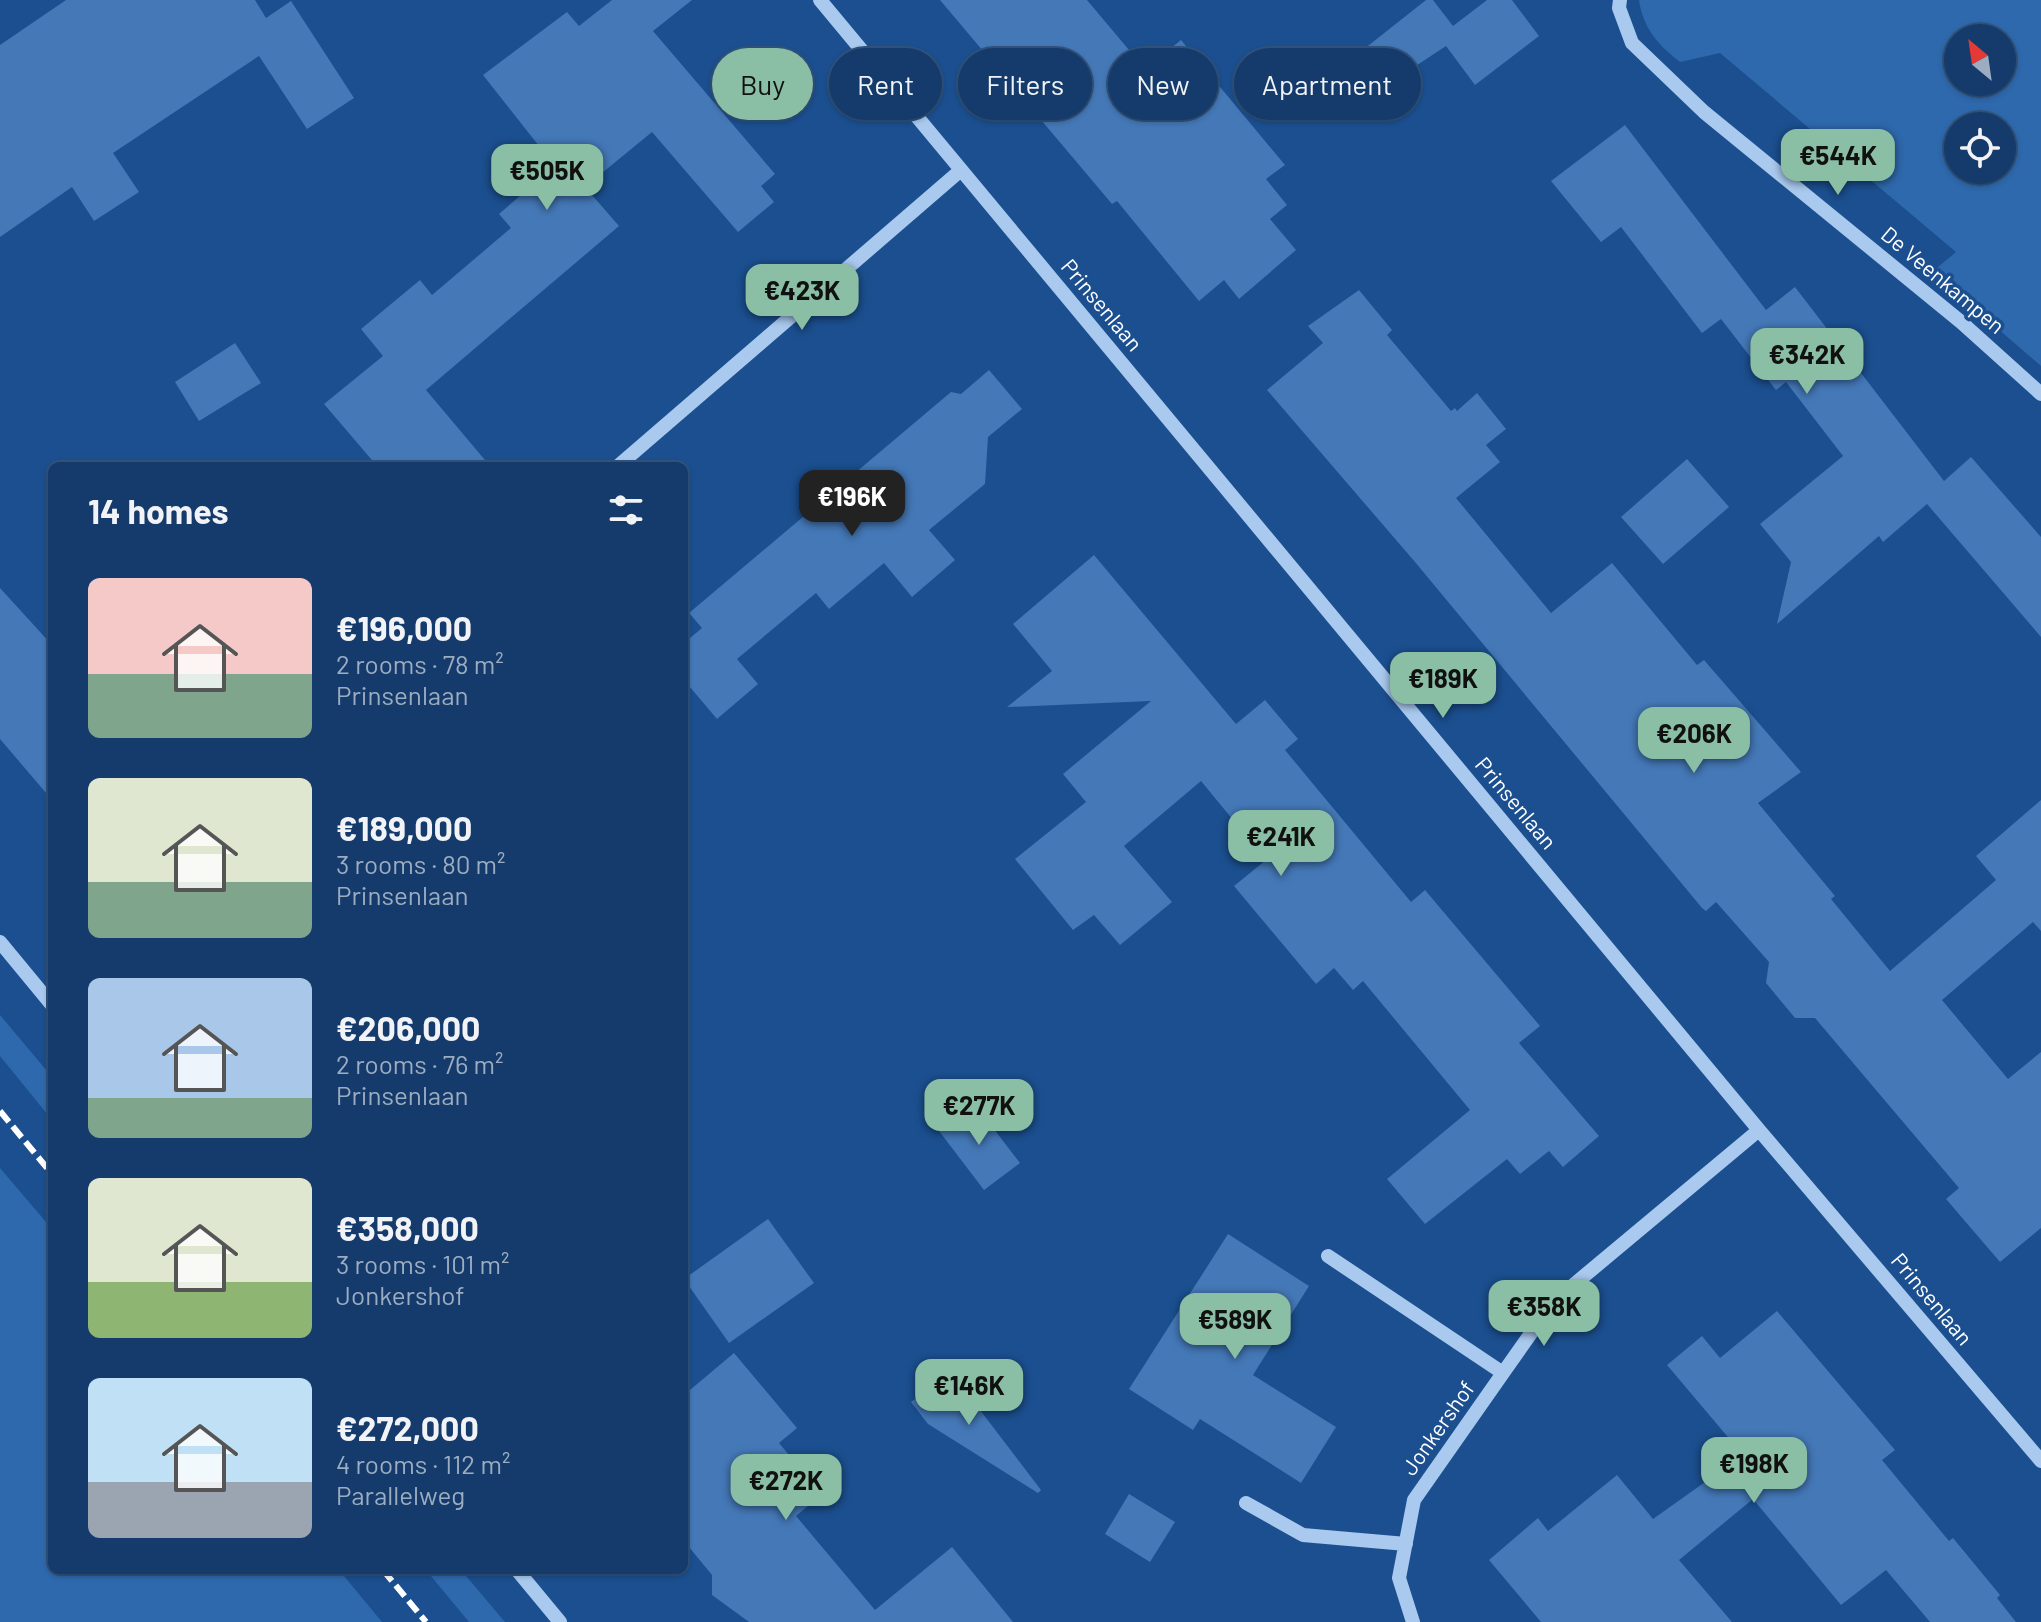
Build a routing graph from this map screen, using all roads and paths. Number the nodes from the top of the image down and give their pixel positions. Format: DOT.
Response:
graph roads {
  1 [pos="820,0"];
  2 [pos="1620,0"];
  3 [pos="961,170"];
  4 [pos="2041,394"];
  5 [pos="623,462"];
  6 [pos="0,942"];
  7 [pos="48,1000"];
  8 [pos="1759,1130"];
  9 [pos="1328,1256"];
  10 [pos="1503,1373"];
  11 [pos="2041,1461"];
  12 [pos="1246,1503"];
  13 [pos="1406,1544"];
  14 [pos="520,1574"];
  15 [pos="560,1622"];
  16 [pos="1413,1622"];
  1 -- 3 [label="street, Prinsenlaan"];
  2 -- 4 [label="street, De Veenkampen"];
  3 -- 5 [label="street"];
  3 -- 8 [label="street, Prinsenlaan"];
  6 -- 7 [label="street"];
  8 -- 10 [label="street, Jonkershof"];
  8 -- 11 [label="street, Prinsenlaan"];
  9 -- 10 [label="street"];
  10 -- 13 [label="street, Jonkershof"];
  12 -- 13 [label="street"];
  13 -- 16 [label="street, Jonkershof"];
  14 -- 15 [label="street"];
}
